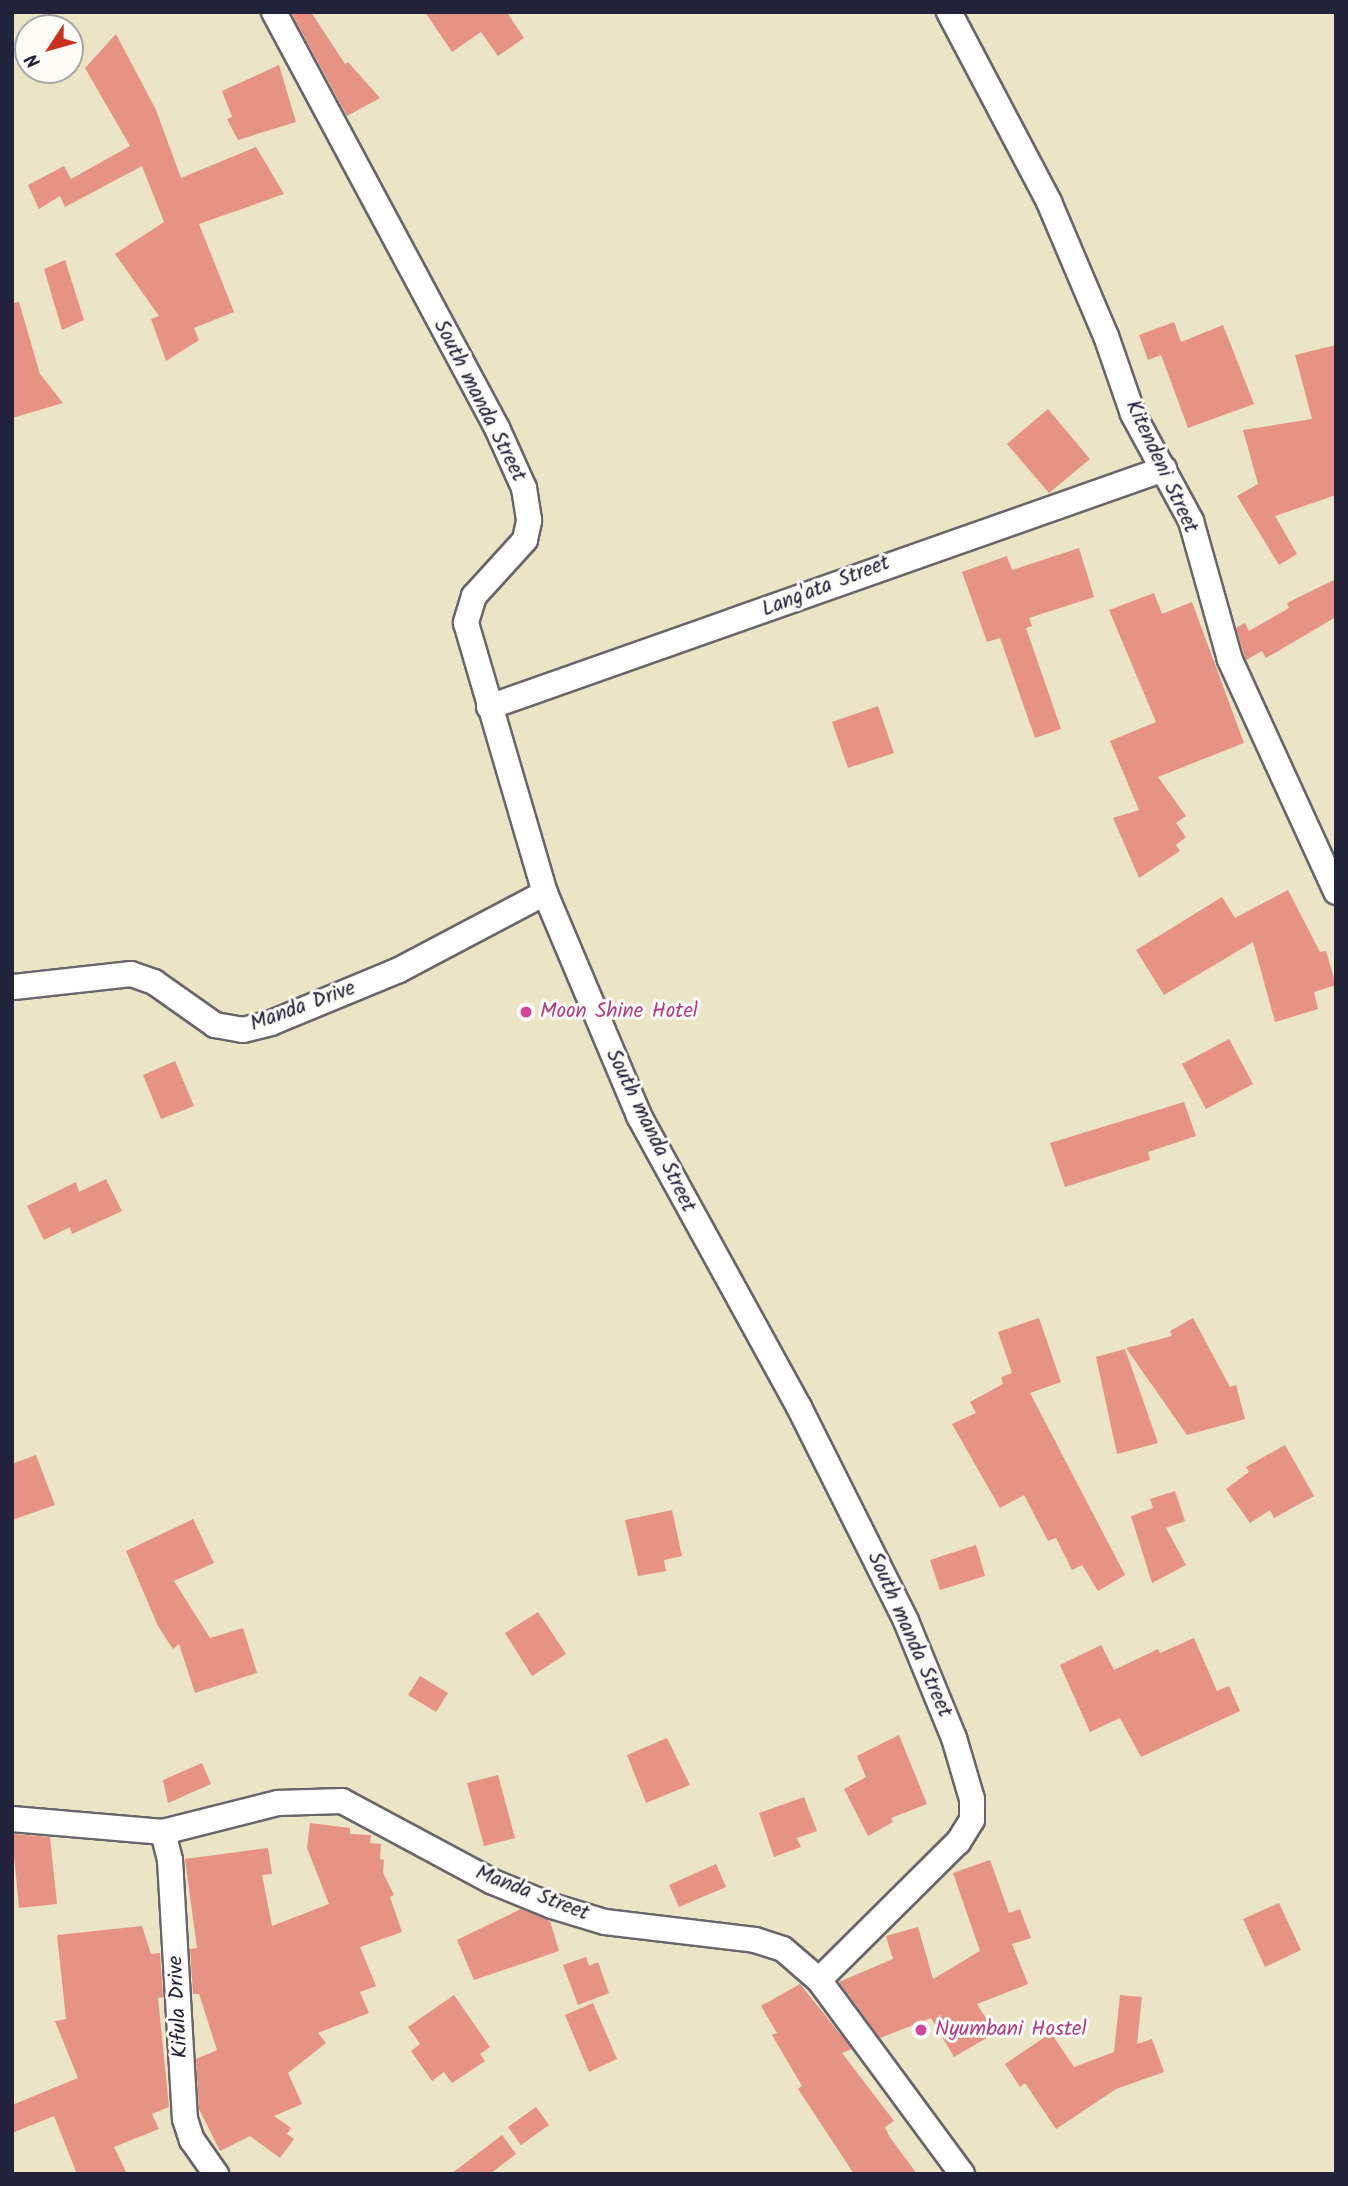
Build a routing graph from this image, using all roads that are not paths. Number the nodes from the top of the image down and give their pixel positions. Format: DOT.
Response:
graph roads {
  1 [pos="274,12"];
  2 [pos="949,12"];
  3 [pos="1164,469"];
  4 [pos="489,707"];
  5 [pos="1336,892"];
  6 [pos="544,893"];
  7 [pos="14,988"];
  8 [pos="12,1819"];
  9 [pos="163,1832"];
  10 [pos="819,1980"];
  11 [pos="216,2174"];
  12 [pos="962,2174"];
  1 -- 4 [label="street, South manda Street"];
  2 -- 3 [label="street, Kitendeni Street"];
  3 -- 4 [label="street, Lang'ata Street"];
  3 -- 5 [label="street, Kitendeni Street"];
  4 -- 6 [label="street, South manda Street"];
  6 -- 7 [label="street, Manda Drive"];
  6 -- 10 [label="street, South manda Street"];
  8 -- 9 [label="street, Manda Street"];
  9 -- 10 [label="street, Manda Street"];
  9 -- 11 [label="street, Kifula Drive"];
  10 -- 12 [label="street, Manda Street"];
}
